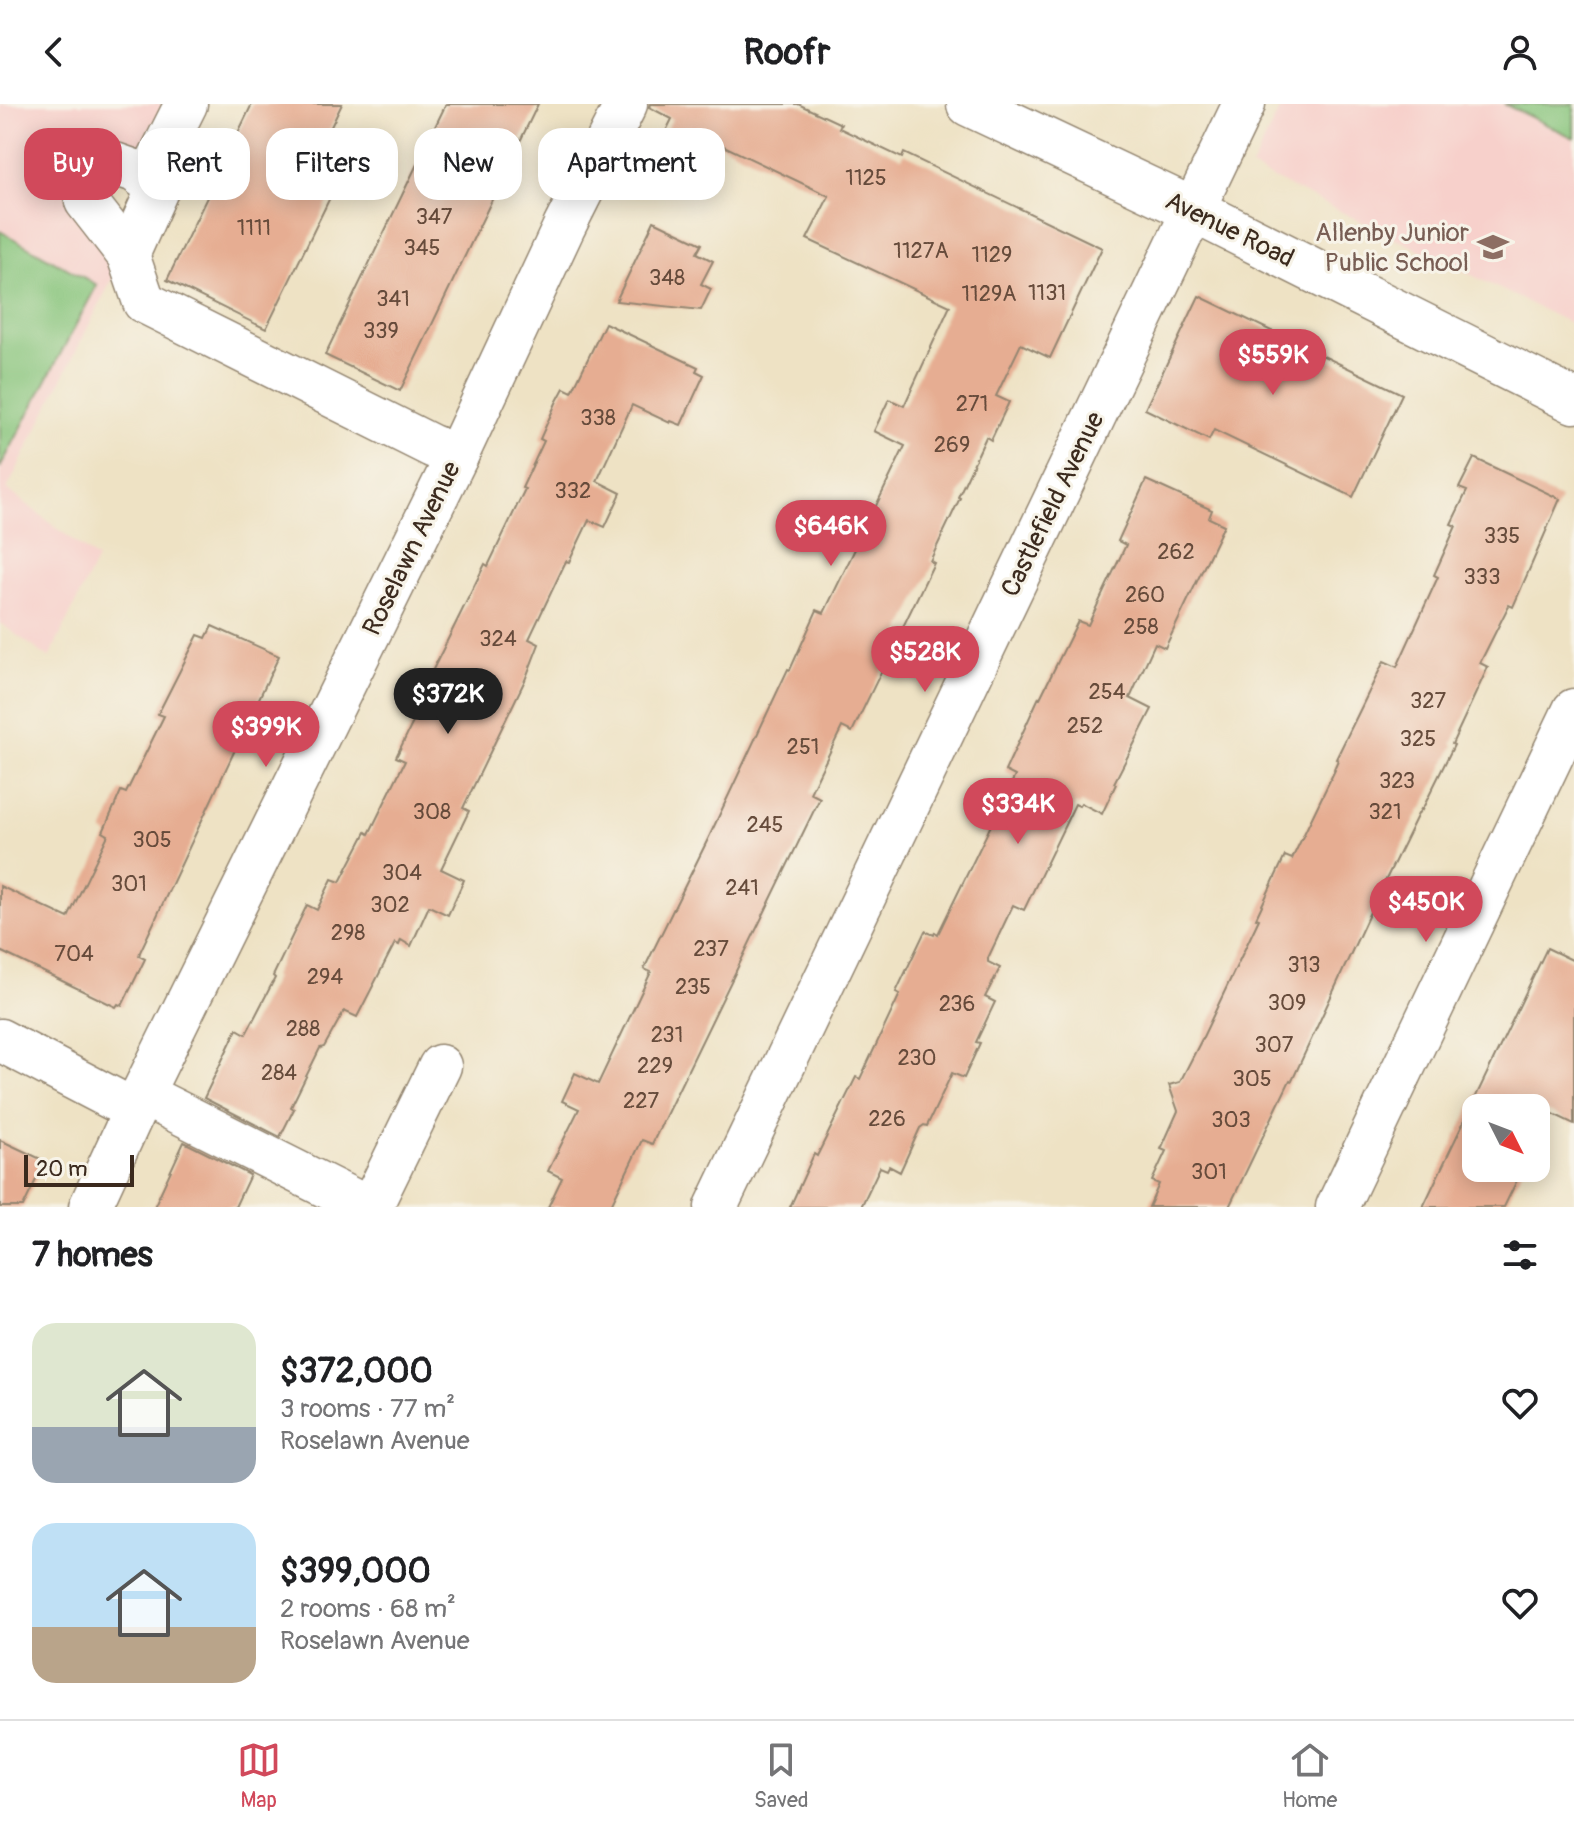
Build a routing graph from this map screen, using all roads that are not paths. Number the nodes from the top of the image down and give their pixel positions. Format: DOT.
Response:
graph roads {
  1 [pos="186,104"];
  2 [pos="214,104"];
  3 [pos="626,104"];
  4 [pos="969,104"];
  5 [pos="1244,104"];
  6 [pos="174,128"];
  7 [pos="202,128"];
  8 [pos="138,173"];
  9 [pos="153,200"];
  10 [pos="1193,210"];
  11 [pos="128,255"];
  12 [pos="1574,401"];
  13 [pos="457,456"];
  14 [pos="1574,710"];
  15 [pos="0,1040"];
  16 [pos="440,1066"];
  17 [pos="138,1102"];
  18 [pos="90,1207"];
  19 [pos="369,1207"];
  20 [pos="716,1207"];
  21 [pos="1337,1207"];
  1 -- 6 [label="street"];
  2 -- 7 [label="street"];
  3 -- 13 [label="street, Roselawn Avenue"];
  4 -- 10 [label="main road, Avenue Road"];
  5 -- 10 [label="street, Castlefield Avenue"];
  8 -- 11 [label="street"];
  9 -- 11 [label="street"];
  10 -- 12 [label="main road, Avenue Road"];
  10 -- 20 [label="street, Castlefield Avenue"];
  11 -- 13 [label="street"];
  13 -- 17 [label="street, Roselawn Avenue"];
  14 -- 21 [label="street"];
  15 -- 17 [label="street"];
  16 -- 19 [label="street"];
  17 -- 18 [label="street, Roselawn Avenue"];
  17 -- 19 [label="street"];
}
